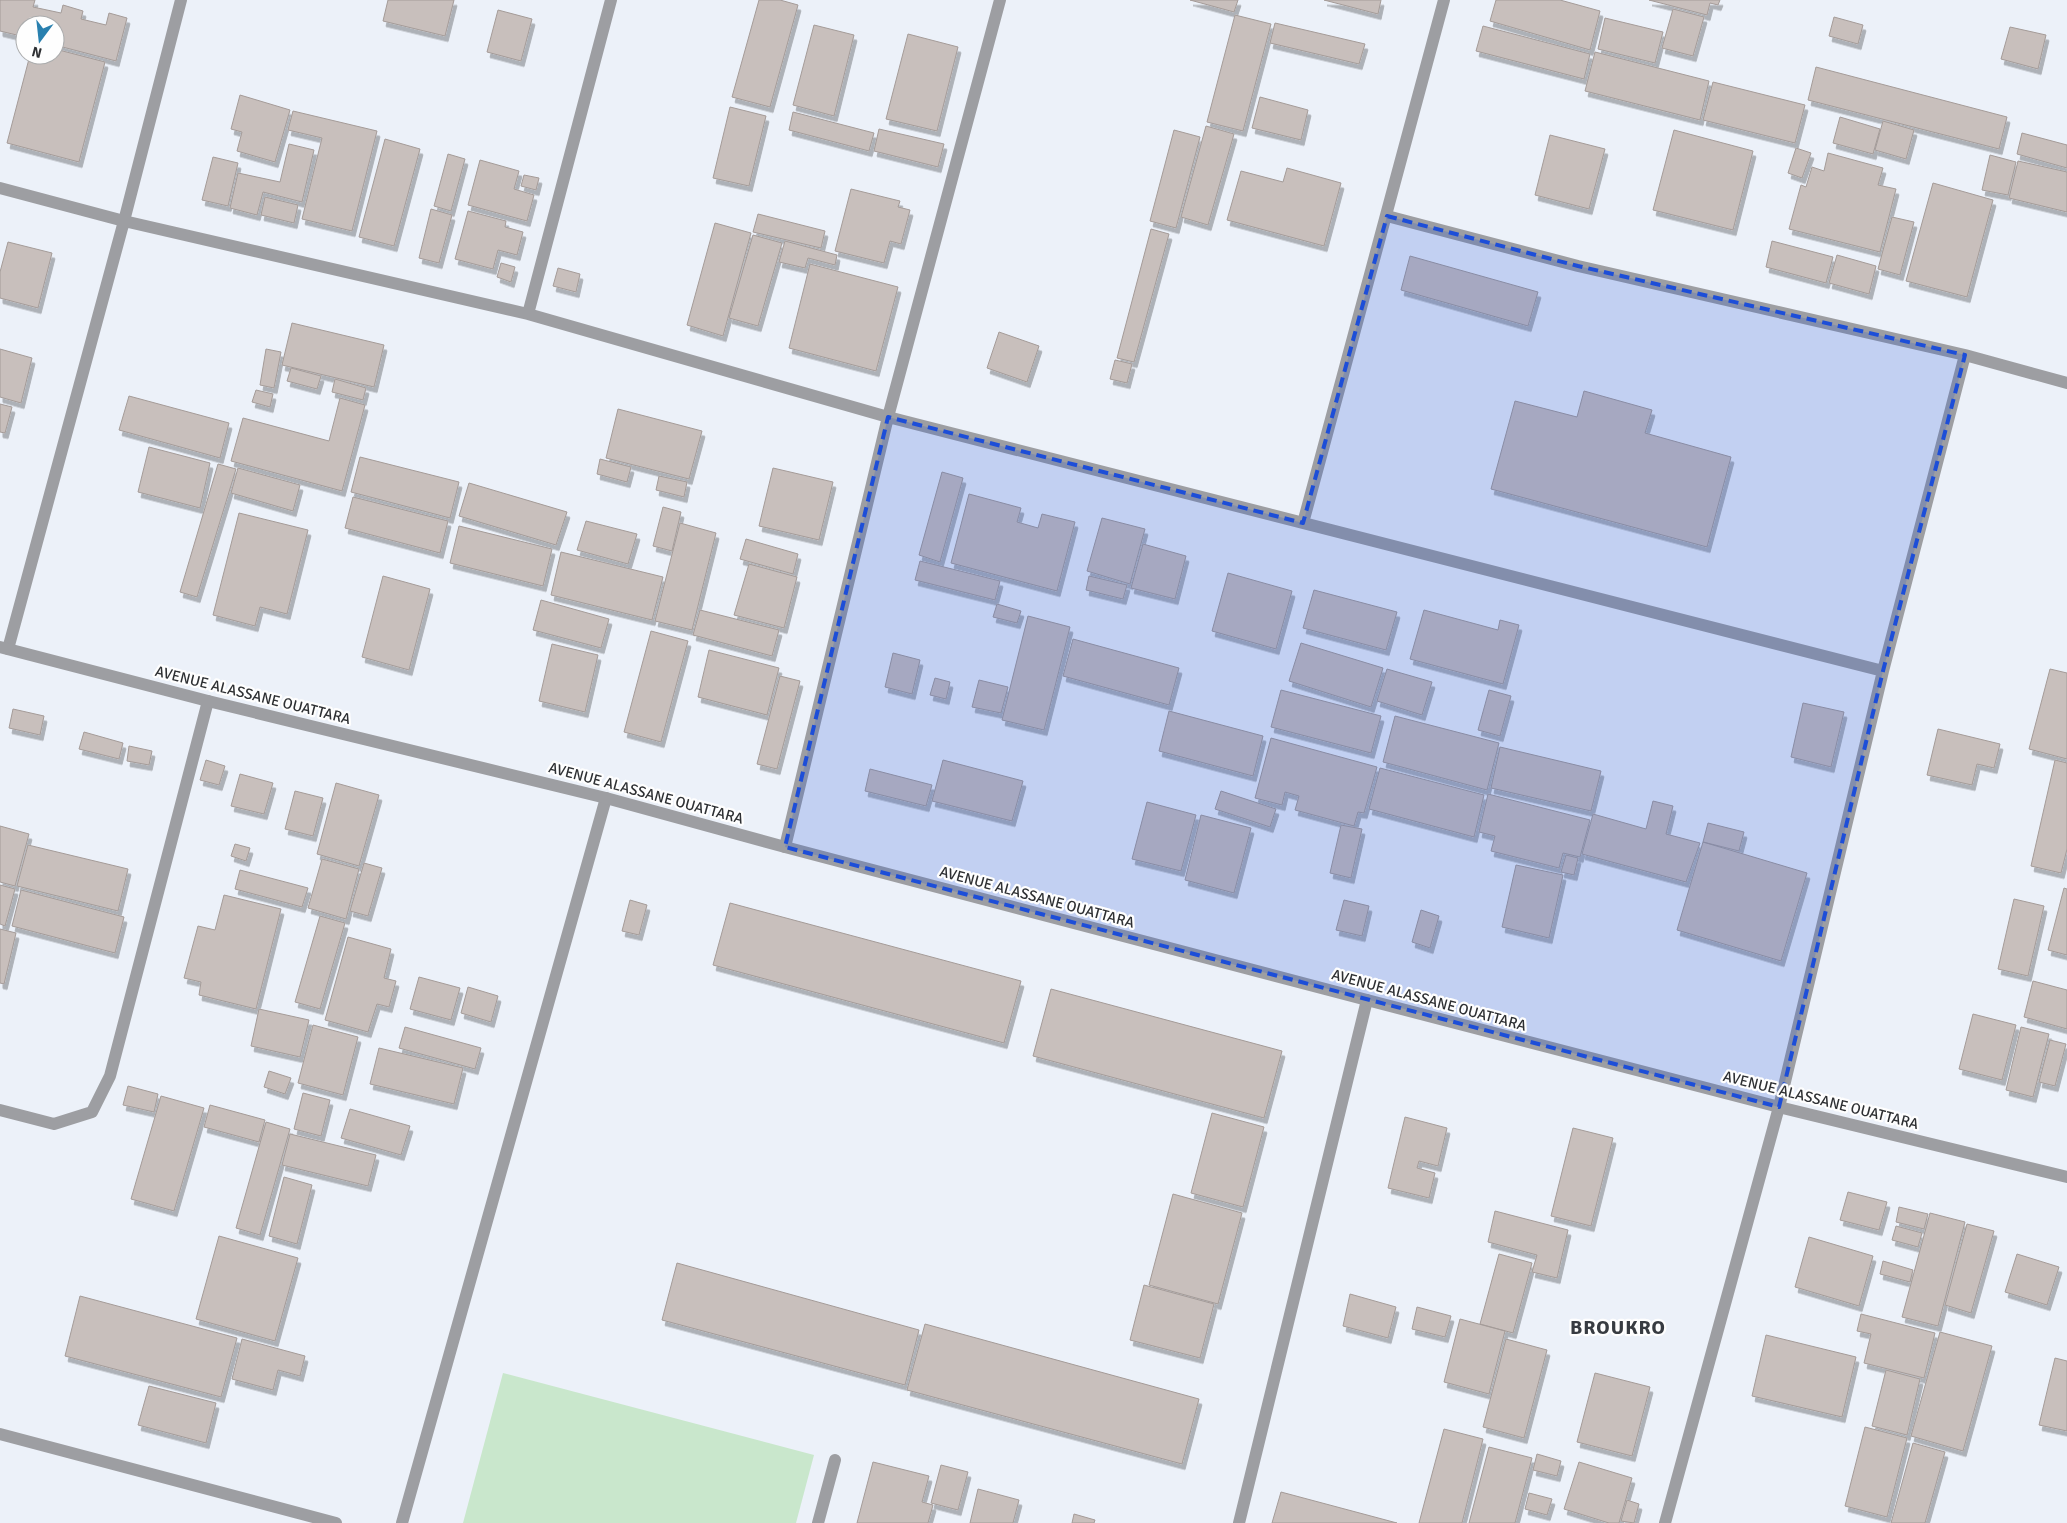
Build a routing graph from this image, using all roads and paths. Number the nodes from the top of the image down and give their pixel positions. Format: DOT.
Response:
graph roads {
  1 [pos="181,0"];
  2 [pos="611,0"];
  3 [pos="1000,0"];
  4 [pos="1444,0"];
  5 [pos="0,188"];
  6 [pos="1387,216"];
  7 [pos="124,221"];
  8 [pos="528,314"];
  9 [pos="1965,355"];
  10 [pos="2067,383"];
  11 [pos="888,417"];
  12 [pos="1303,523"];
  13 [pos="4,648"];
  14 [pos="1883,671"];
  15 [pos="208,701"];
  16 [pos="606,798"];
  17 [pos="785,847"];
  18 [pos="1366,1000"];
  19 [pos="1779,1107"];
  20 [pos="0,1110"];
  21 [pos="2067,1177"];
  22 [pos="0,1434"];
  23 [pos="835,1460"];
  24 [pos="336,1523"];
  25 [pos="402,1523"];
  26 [pos="818,1523"];
  27 [pos="1239,1523"];
  28 [pos="1665,1523"];
  1 -- 7 [label="street"];
  2 -- 8 [label="street"];
  3 -- 11 [label="street"];
  4 -- 6 [label="street"];
  5 -- 7 [label="street"];
  6 -- 9 [label="street"];
  6 -- 12 [label="street"];
  7 -- 8 [label="street"];
  7 -- 13 [label="street"];
  8 -- 11 [label="street"];
  9 -- 10 [label="street"];
  9 -- 14 [label="street"];
  11 -- 12 [label="street"];
  11 -- 17 [label="street"];
  12 -- 14 [label="street"];
  13 -- 15 [label="street, AVENUE ALASSANE OUATTARA"];
  14 -- 19 [label="street"];
  15 -- 16 [label="street, AVENUE ALASSANE OUATTARA"];
  15 -- 20 [label="street"];
  16 -- 17 [label="street, AVENUE ALASSANE OUATTARA"];
  16 -- 25 [label="street"];
  17 -- 18 [label="street, AVENUE ALASSANE OUATTARA"];
  18 -- 19 [label="street, AVENUE ALASSANE OUATTARA"];
  18 -- 27 [label="street"];
  19 -- 21 [label="street, AVENUE ALASSANE OUATTARA"];
  19 -- 28 [label="street"];
  22 -- 24 [label="street"];
  23 -- 26 [label="street"];
}
